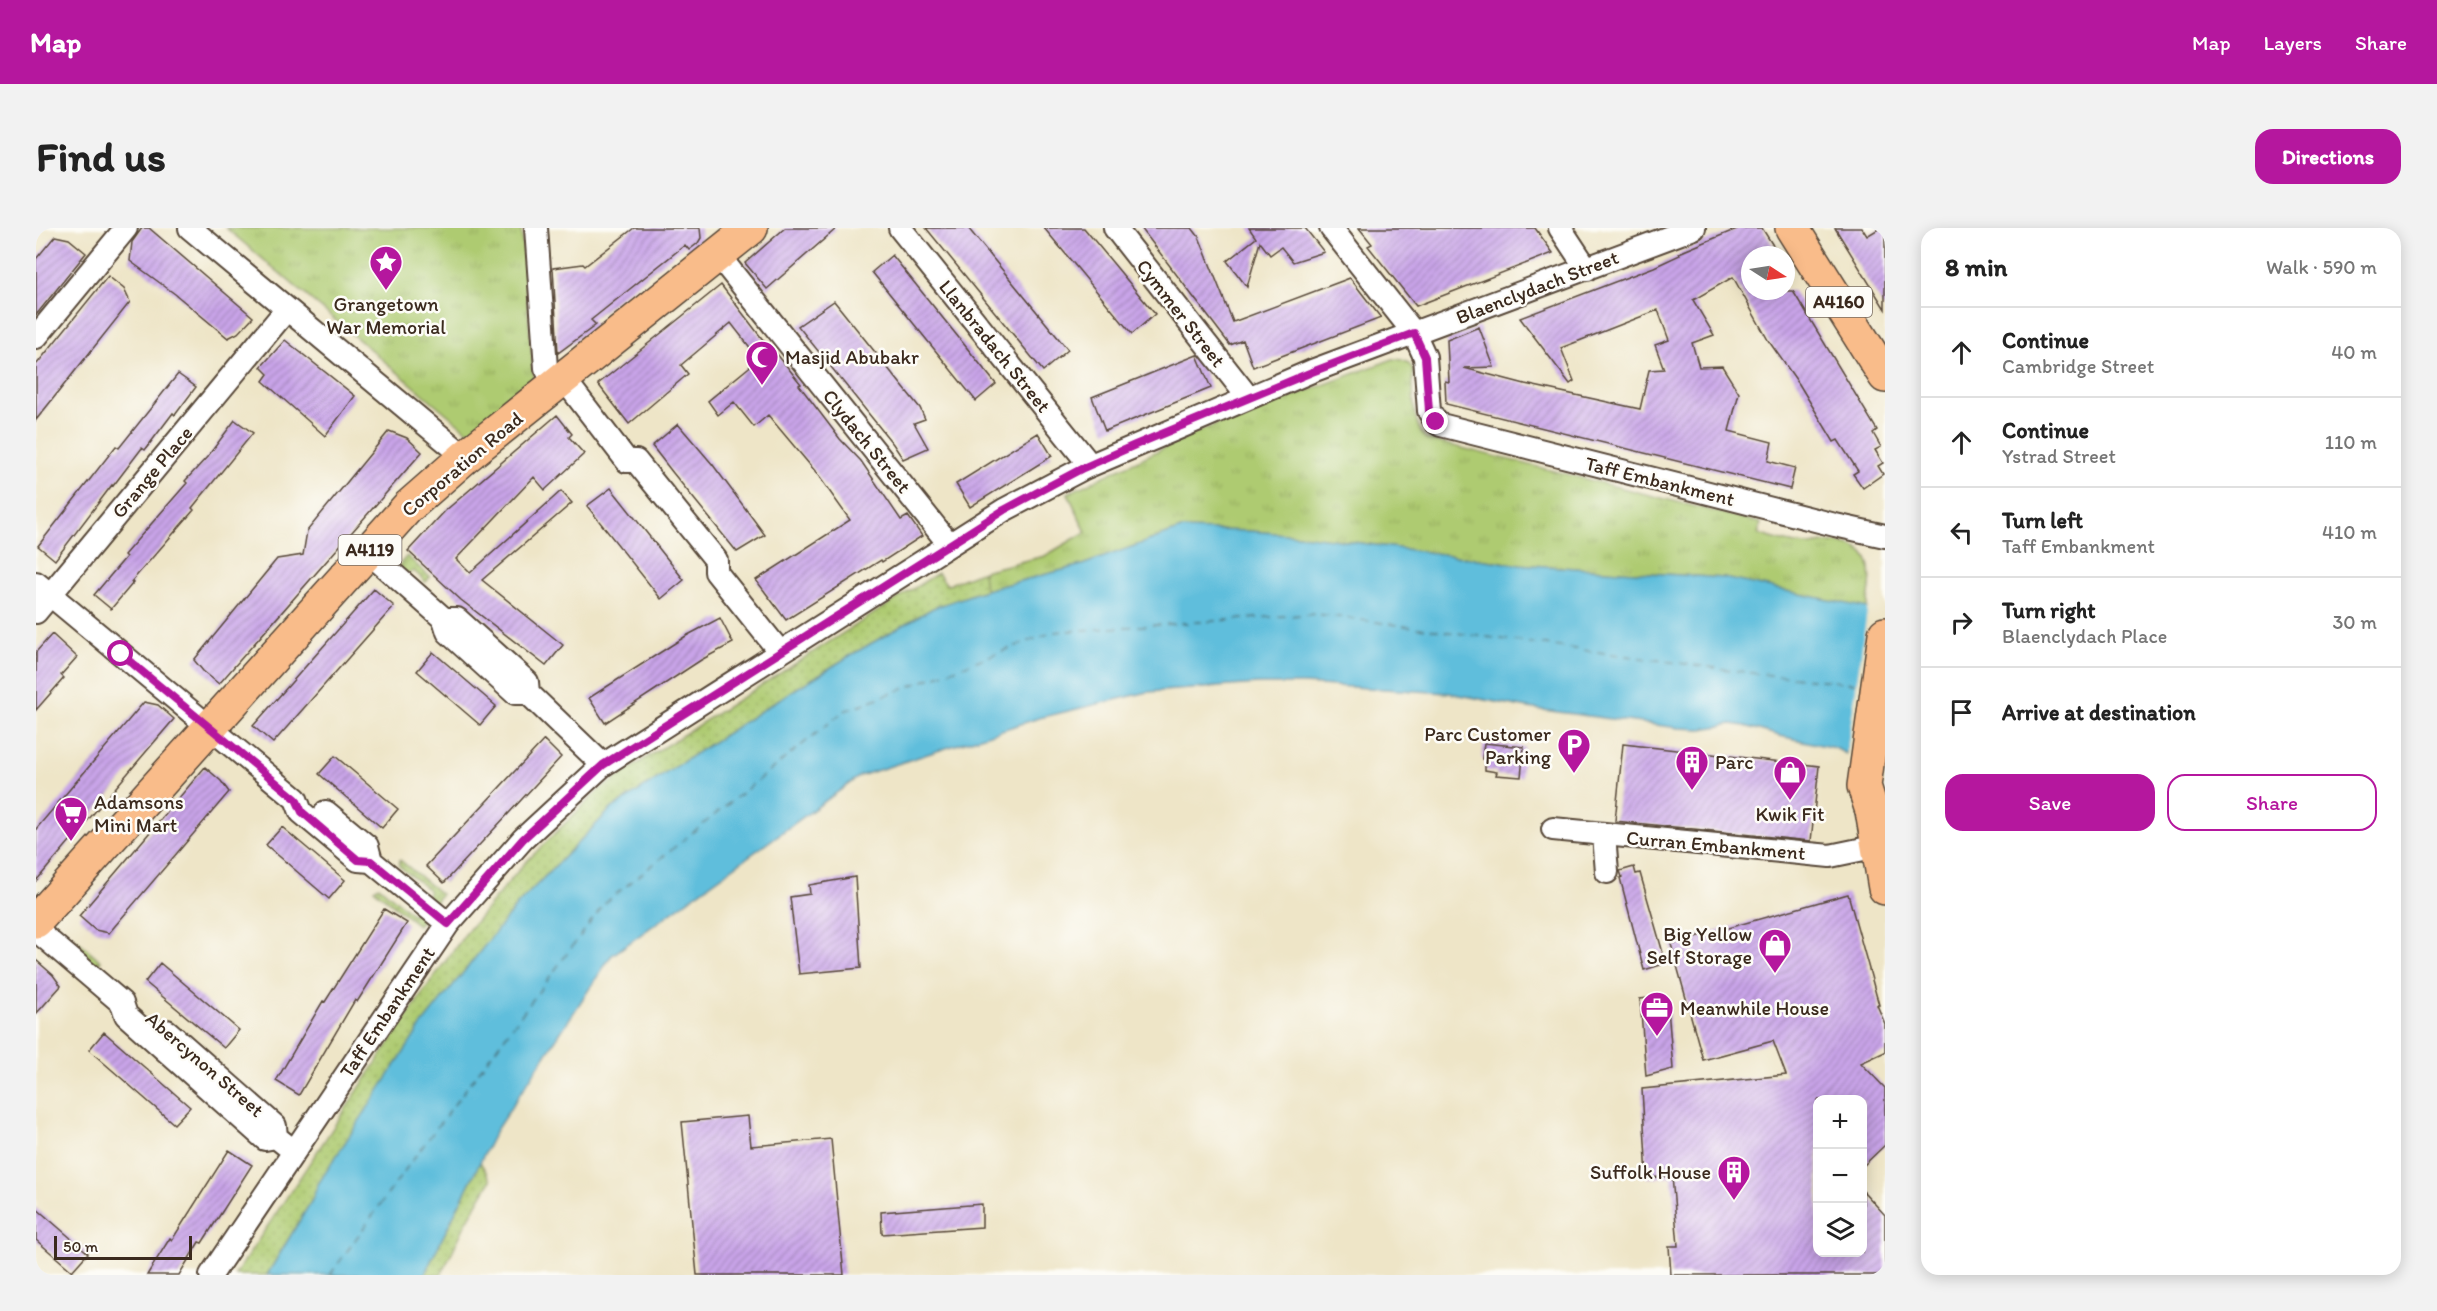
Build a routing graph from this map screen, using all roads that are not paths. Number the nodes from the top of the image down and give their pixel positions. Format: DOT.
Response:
graph roads {
  1 [pos="126,228"];
  2 [pos="190,228"];
  3 [pos="536,228"];
  4 [pos="752,228"];
  5 [pos="900,228"];
  6 [pos="1114,228"];
  7 [pos="1331,228"];
  8 [pos="1560,228"];
  9 [pos="1694,228"];
  10 [pos="1792,228"];
  11 [pos="720,244"];
  12 [pos="1587,268"];
  13 [pos="287,309"];
  14 [pos="1414,333"];
  15 [pos="36,337"];
  16 [pos="1881,359"];
  17 [pos="560,382"];
  18 [pos="1248,397"];
  19 [pos="465,458"];
  20 [pos="1090,465"];
  21 [pos="1885,536"];
  22 [pos="949,544"];
  23 [pos="368,552"];
  24 [pos="41,597"];
  25 [pos="1885,634"];
  26 [pos="780,652"];
  27 [pos="210,729"];
  28 [pos="603,765"];
  29 [pos="1874,795"];
  30 [pos="1553,829"];
  31 [pos="1604,835"];
  32 [pos="1878,846"];
  33 [pos="1607,872"];
  34 [pos="1885,888"];
  35 [pos="36,921"];
  36 [pos="448,924"];
  37 [pos="36,930"];
  38 [pos="294,1151"];
  39 [pos="211,1275"];
  1 -- 15 [label="street"];
  2 -- 13 [label="street"];
  3 -- 17 [label="street"];
  4 -- 11 [label="main road, Corporation Road / A4119"];
  5 -- 20 [label="street, Llanbradach Street"];
  6 -- 18 [label="street, Cymmer Street"];
  7 -- 14 [label="street"];
  8 -- 12 [label="street"];
  9 -- 12 [label="street, Blaenclydach Street"];
  10 -- 16 [label="main road, A4160"];
  11 -- 17 [label="main road, Corporation Road / A4119"];
  11 -- 22 [label="street, Clydach Street"];
  12 -- 14 [label="street, Blaenclydach Street"];
  13 -- 19 [label="street"];
  13 -- 24 [label="street, Grange Place"];
  14 -- 18 [label="street, Taff Embankment"];
  14 -- 21 [label="street, Taff Embankment"];
  17 -- 19 [label="main road, Corporation Road / A4119"];
  17 -- 26 [label="street"];
  18 -- 20 [label="street, Taff Embankment"];
  19 -- 23 [label="main road, Corporation Road / A4119"];
  20 -- 22 [label="street, Taff Embankment"];
  22 -- 26 [label="street, Taff Embankment"];
  23 -- 27 [label="main road, Corporation Road / A4119"];
  23 -- 28 [label="street"];
  24 -- 27 [label="street"];
  25 -- 29 [label="main road"];
  26 -- 28 [label="street, Taff Embankment"];
  27 -- 35 [label="main road, Corporation Road / A4119"];
  27 -- 36 [label="street"];
  28 -- 36 [label="street, Taff Embankment"];
  29 -- 32 [label="main road"];
  30 -- 31 [label="street, Curran Embankment"];
  31 -- 32 [label="street, Curran Embankment"];
  31 -- 33 [label="street"];
  32 -- 34 [label="main road"];
  36 -- 38 [label="street, Taff Embankment"];
  37 -- 38 [label="street, Abercynon Street"];
  38 -- 39 [label="street, Taff Embankment"];
}
